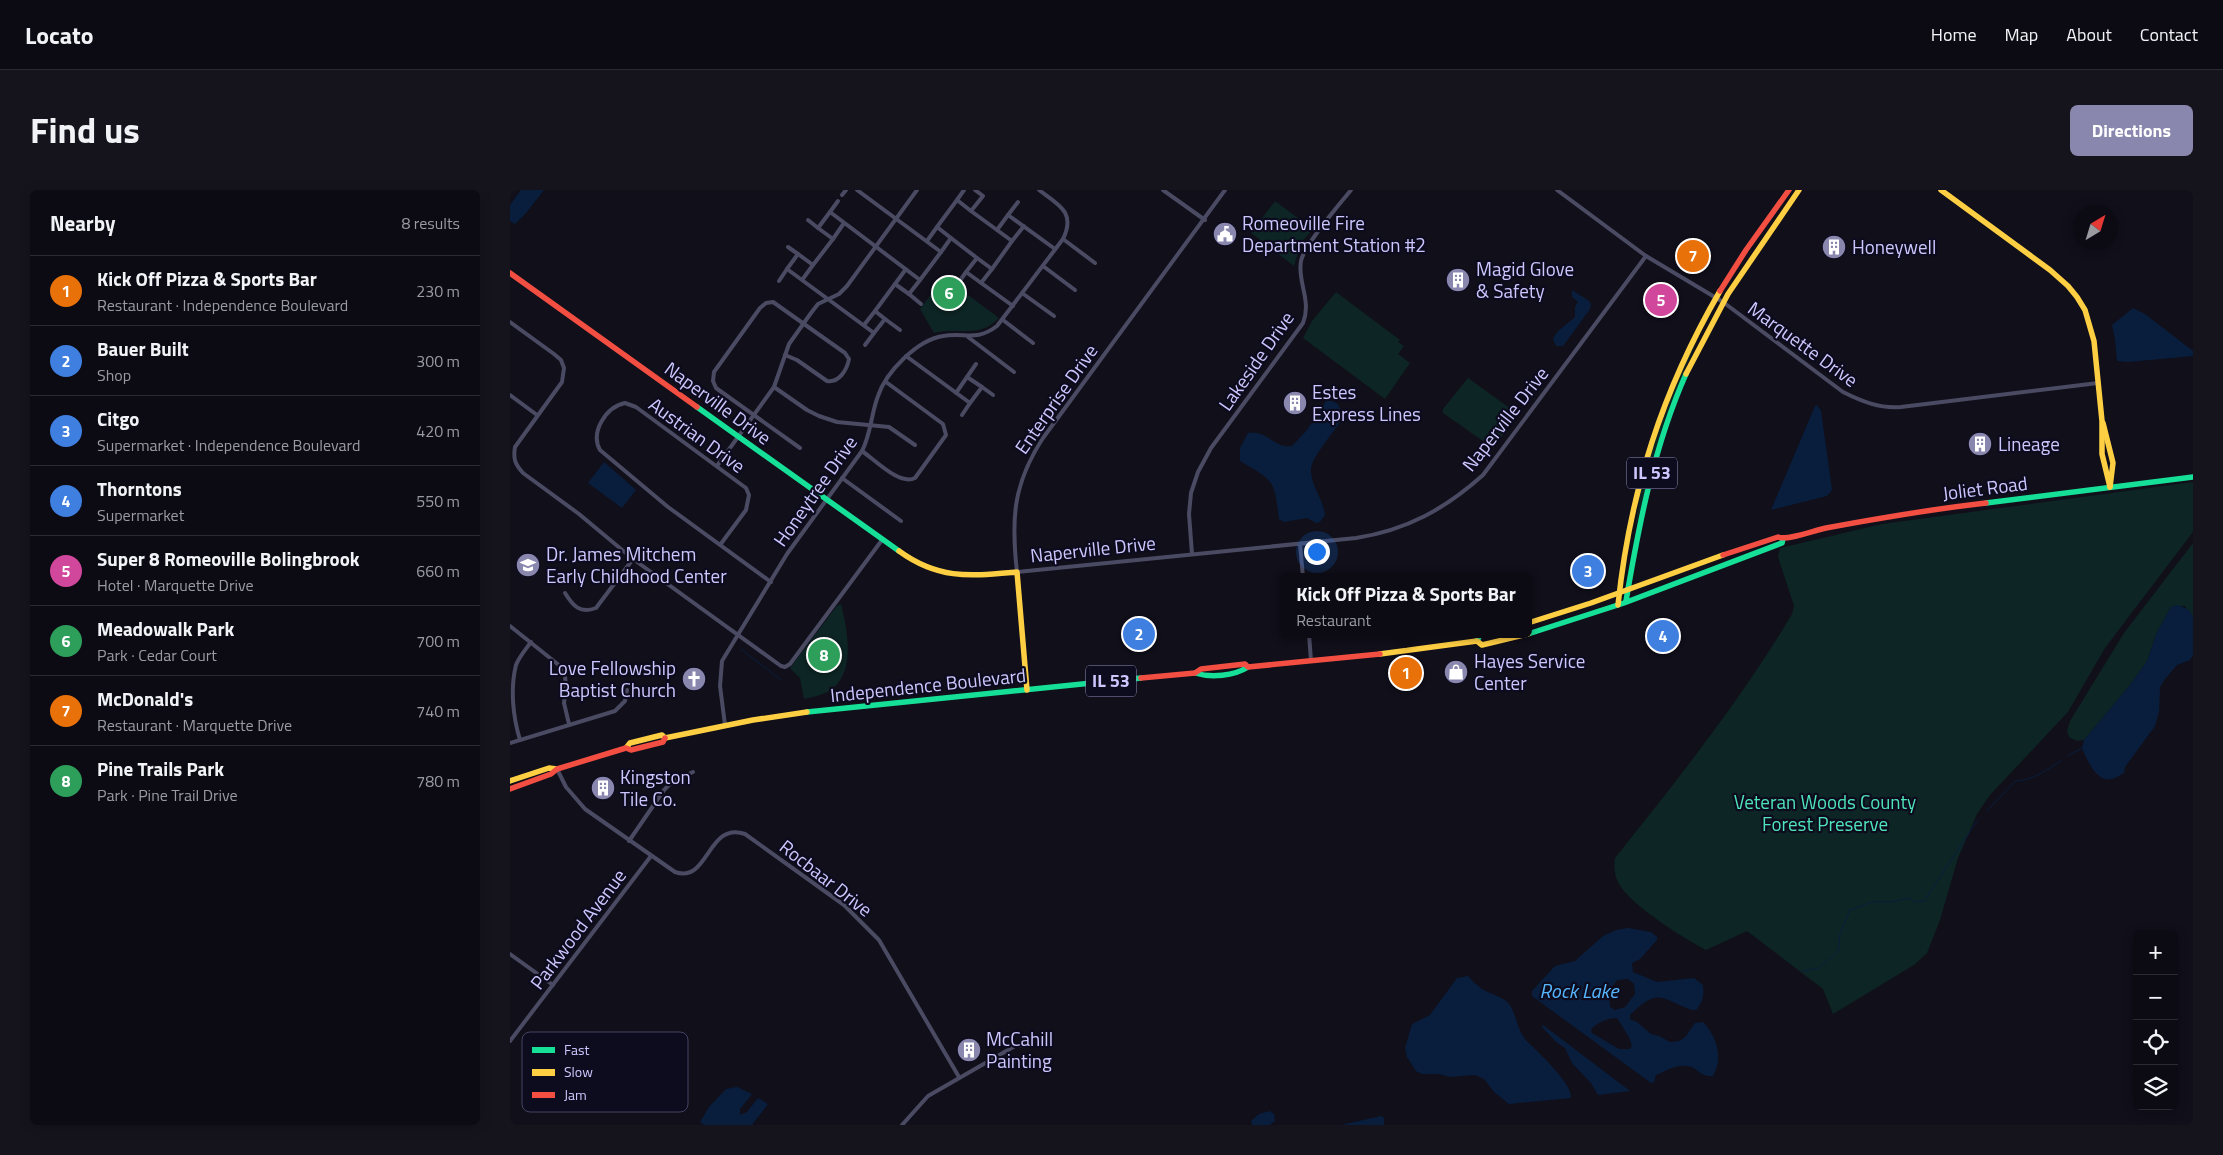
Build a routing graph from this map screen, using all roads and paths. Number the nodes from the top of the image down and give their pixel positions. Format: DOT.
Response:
graph roads {
  1 [pos="846,190"];
  2 [pos="857,190"];
  3 [pos="869,190"];
  4 [pos="917,190"];
  5 [pos="964,190"];
  6 [pos="976,190"];
  7 [pos="987,190"];
  8 [pos="1039,190"];
  9 [pos="1163,190"];
  10 [pos="1225,190"];
  11 [pos="1351,190"];
  12 [pos="1557,190"];
  13 [pos="1789,190"];
  14 [pos="1799,190"];
  15 [pos="1941,190"];
  16 [pos="842,195"];
  17 [pos="865,196"];
  18 [pos="983,196"];
  19 [pos="957,200"];
  20 [pos="838,202"];
  21 [pos="1018,202"];
  22 [pos="972,211"];
  23 [pos="830,212"];
  24 [pos="1008,215"];
  25 [pos="896,219"];
  26 [pos="808,220"];
  27 [pos="1205,220"];
  28 [pos="844,223"];
  29 [pos="1024,226"];
  30 [pos="937,227"];
  31 [pos="818,228"];
  32 [pos="997,230"];
  33 [pos="951,238"];
  34 [pos="833,239"];
  35 [pos="1063,239"];
  36 [pos="926,241"];
  37 [pos="1012,241"];
  38 [pos="876,246"];
  39 [pos="788,247"];
  40 [pos="1055,249"];
  41 [pos="941,252"];
  42 [pos="798,254"];
  43 [pos="1646,256"];
  44 [pos="977,258"];
  45 [pos="1095,263"];
  46 [pos="813,265"];
  47 [pos="1042,266"];
  48 [pos="787,269"];
  49 [pos="906,269"];
  50 [pos="992,269"];
  51 [pos="966,272"];
  52 [pos="510,273"];
  53 [pos="778,280"];
  54 [pos="802,280"];
  55 [pos="920,280"];
  56 [pos="982,283"];
  57 [pos="895,284"];
  58 [pos="957,285"];
  59 [pos="1075,290"];
  60 [pos="1022,293"];
  61 [pos="910,294"];
  62 [pos="1716,297"];
  63 [pos="828,299"];
  64 [pos="1722,302"];
  65 [pos="922,304"];
  66 [pos="1013,306"];
  67 [pos="875,311"];
  68 [pos="1054,316"];
  69 [pos="885,318"];
  70 [pos="1003,320"];
  71 [pos="510,322"];
  72 [pos="803,323"];
  73 [pos="864,326"];
  74 [pos="900,330"];
  75 [pos="874,333"];
  76 [pos="968,337"];
  77 [pos="1034,343"];
  78 [pos="865,345"];
  79 [pos="785,355"];
  80 [pos="906,356"];
  81 [pos="569,363"];
  82 [pos="976,364"];
  83 [pos="563,365"];
  84 [pos="1014,372"];
  85 [pos="967,377"];
  86 [pos="886,382"];
  87 [pos="2098,383"];
  88 [pos="774,387"];
  89 [pos="982,387"];
  90 [pos="956,392"];
  91 [pos="510,395"];
  92 [pos="993,395"];
  93 [pos="970,403"];
  94 [pos="537,415"];
  95 [pos="754,415"];
  96 [pos="962,415"];
  97 [pos="871,425"];
  98 [pos="738,436"];
  99 [pos="915,445"];
  100 [pos="800,448"];
  101 [pos="862,451"];
  102 [pos="717,466"];
  103 [pos="2193,477"];
  104 [pos="842,478"];
  105 [pos="2110,487"];
  106 [pos="826,500"];
  107 [pos="900,521"];
  108 [pos="1783,539"];
  109 [pos="882,540"];
  110 [pos="1300,544"];
  111 [pos="720,545"];
  112 [pos="1192,554"];
  113 [pos="633,559"];
  114 [pos="1017,572"];
  115 [pos="1303,573"];
  116 [pos="771,582"];
  117 [pos="1628,590"];
  118 [pos="565,593"];
  119 [pos="1619,593"];
  120 [pos="1626,602"];
  121 [pos="1618,604"];
  122 [pos="1532,622"];
  123 [pos="510,626"];
  124 [pos="1532,633"];
  125 [pos="737,634"];
  126 [pos="1309,638"];
  127 [pos="1478,638"];
  128 [pos="1511,638"];
  129 [pos="1477,641"];
  130 [pos="531,642"];
  131 [pos="1311,661"];
  132 [pos="627,690"];
  133 [pos="1027,690"];
  134 [pos="569,724"];
  135 [pos="725,725"];
  136 [pos="520,740"];
  137 [pos="510,744"];
  138 [pos="558,769"];
  139 [pos="693,772"];
  140 [pos="510,781"];
  141 [pos="510,789"];
  142 [pos="629,841"];
  143 [pos="651,856"];
  144 [pos="510,954"];
  145 [pos="553,986"];
  146 [pos="510,1041"];
  147 [pos="1028,1045"];
  148 [pos="959,1077"];
  149 [pos="902,1125"];
  1 -- 16 [label="street"];
  2 -- 17 [label="street"];
  3 -- 17 [label="street"];
  4 -- 25 [label="street"];
  5 -- 19 [label="street"];
  6 -- 18 [label="street"];
  7 -- 18 [label="street"];
  8 -- 35 [label="street, Honeytree Drive"];
  9 -- 27 [label="street"];
  10 -- 27 [label="street, Enterprise Drive"];
  11 -- 112 [label="street, Lakeside Drive"];
  12 -- 43 [label="street, Marquette Drive"];
  13 -- 62 [label="main road, IL 53"];
  14 -- 64 [label="main road, IL 53"];
  15 -- 87 [label="main road"];
  17 -- 25 [label="street"];
  18 -- 22 [label="street"];
  19 -- 22 [label="street"];
  19 -- 30 [label="street"];
  20 -- 23 [label="street"];
  21 -- 24 [label="street"];
  22 -- 32 [label="street"];
  23 -- 28 [label="street"];
  23 -- 31 [label="street"];
  24 -- 29 [label="street"];
  24 -- 32 [label="street"];
  25 -- 36 [label="street"];
  25 -- 38 [label="street"];
  26 -- 31 [label="street"];
  27 -- 114 [label="street, Enterprise Drive"];
  28 -- 34 [label="street"];
  28 -- 38 [label="street"];
  29 -- 37 [label="street"];
  29 -- 40 [label="street"];
  30 -- 33 [label="street"];
  30 -- 36 [label="street"];
  31 -- 34 [label="street"];
  32 -- 37 [label="street"];
  33 -- 41 [label="street"];
  33 -- 44 [label="street"];
  34 -- 46 [label="street"];
  35 -- 40 [label="street, Honeytree Drive"];
  35 -- 45 [label="street"];
  36 -- 41 [label="street"];
  37 -- 50 [label="street"];
  38 -- 49 [label="street"];
  38 -- 63 [label="street"];
  39 -- 42 [label="street"];
  40 -- 47 [label="street, Honeytree Drive"];
  41 -- 55 [label="street"];
  42 -- 46 [label="street"];
  42 -- 48 [label="street"];
  43 -- 62 [label="street, Marquette Drive"];
  43 -- 110 [label="street, Naperville Drive"];
  44 -- 50 [label="street"];
  44 -- 51 [label="street"];
  46 -- 54 [label="street"];
  47 -- 59 [label="street"];
  47 -- 60 [label="street, Honeytree Drive"];
  48 -- 53 [label="street"];
  48 -- 54 [label="street"];
  49 -- 55 [label="street"];
  49 -- 57 [label="street"];
  50 -- 56 [label="street"];
  51 -- 56 [label="street"];
  51 -- 58 [label="street"];
  52 -- 98 [label="main road, Naperville Drive"];
  54 -- 63 [label="street"];
  55 -- 61 [label="street"];
  56 -- 66 [label="street"];
  57 -- 61 [label="street"];
  57 -- 67 [label="street"];
  60 -- 66 [label="street, Honeytree Drive"];
  60 -- 68 [label="street"];
  61 -- 65 [label="street"];
  62 -- 64 [label="street, Marquette Drive"];
  62 -- 119 [label="main road, IL 53"];
  63 -- 72 [label="street"];
  63 -- 73 [label="street"];
  64 -- 87 [label="street, Marquette Drive"];
  64 -- 117 [label="main road, IL 53"];
  66 -- 70 [label="street, Honeytree Drive"];
  67 -- 69 [label="street"];
  67 -- 73 [label="street"];
  69 -- 74 [label="street"];
  69 -- 75 [label="street"];
  70 -- 76 [label="street, Honeytree Drive"];
  70 -- 77 [label="street"];
  71 -- 83 [label="street"];
  72 -- 79 [label="street"];
  72 -- 79 [label="street"];
  72 -- 95 [label="street"];
  73 -- 75 [label="street"];
  75 -- 78 [label="street"];
  76 -- 80 [label="street, Honeytree Drive"];
  76 -- 84 [label="street"];
  79 -- 88 [label="street"];
  80 -- 86 [label="street, Honeytree Drive"];
  80 -- 90 [label="street"];
  81 -- 83 [label="street"];
  82 -- 85 [label="street"];
  83 -- 94 [label="street"];
  85 -- 89 [label="street"];
  85 -- 90 [label="street"];
  86 -- 97 [label="street, Honeytree Drive"];
  86 -- 101 [label="street"];
  87 -- 105 [label="main road"];
  88 -- 95 [label="street"];
  88 -- 97 [label="street"];
  89 -- 92 [label="street"];
  89 -- 93 [label="street"];
  90 -- 93 [label="street"];
  91 -- 94 [label="street"];
  93 -- 96 [label="street"];
  94 -- 113 [label="street"];
  95 -- 98 [label="street"];
  95 -- 100 [label="street"];
  97 -- 99 [label="street"];
  97 -- 101 [label="street, Honeytree Drive"];
  98 -- 102 [label="street"];
  98 -- 106 [label="main road, Naperville Drive"];
  101 -- 104 [label="street, Honeytree Drive"];
  102 -- 111 [label="street, Austrian Drive"];
  102 -- 111 [label="street, Austrian Drive"];
  103 -- 105 [label="main road, Joliet Road"];
  104 -- 106 [label="street, Honeytree Drive"];
  104 -- 107 [label="street"];
  105 -- 108 [label="main road, Joliet Road"];
  106 -- 109 [label="main road, Naperville Drive"];
  106 -- 116 [label="street, Honeytree Drive"];
  108 -- 117 [label="main road, Joliet Road"];
  108 -- 120 [label="main road, Joliet Road"];
  109 -- 114 [label="main road, Naperville Drive"];
  109 -- 125 [label="street"];
  110 -- 112 [label="street, Naperville Drive"];
  110 -- 115 [label="street"];
  111 -- 116 [label="street"];
  112 -- 114 [label="street, Naperville Drive"];
  113 -- 118 [label="street"];
  113 -- 125 [label="street"];
  114 -- 133 [label="main road, Enterprise Drive"];
  116 -- 125 [label="street, Honeytree Drive"];
  117 -- 119 [label="main road, Joliet Road"];
  117 -- 120 [label="main road, IL 53"];
  119 -- 121 [label="main road, IL 53"];
  119 -- 122 [label="main road"];
  120 -- 121 [label="main road, Independence Boulevard / IL 53"];
  121 -- 124 [label="main road, Independence Boulevard / IL 53"];
  123 -- 130 [label="street"];
  125 -- 135 [label="street, Honeytree Drive"];
  126 -- 131 [label="street"];
  127 -- 129 [label="main road"];
  128 -- 129 [label="main road, Independence Boulevard / IL 53"];
  129 -- 131 [label="main road, Independence Boulevard / IL 53"];
  130 -- 134 [label="street"];
  130 -- 136 [label="street"];
  131 -- 133 [label="main road, Independence Boulevard / IL 53"];
  132 -- 134 [label="street"];
  133 -- 135 [label="main road, Independence Boulevard / IL 53"];
  134 -- 136 [label="street"];
  135 -- 138 [label="main road, Independence Boulevard / IL 53"];
  136 -- 137 [label="street"];
  138 -- 140 [label="main road, Independence Boulevard / IL 53"];
  138 -- 141 [label="main road, Independence Boulevard / IL 53"];
  138 -- 142 [label="street"];
  139 -- 142 [label="street"];
  142 -- 143 [label="street"];
  143 -- 145 [label="street, Parkwood Avenue"];
  143 -- 148 [label="street, Rocbaar Drive"];
  144 -- 145 [label="street"];
  145 -- 146 [label="street, Parkwood Avenue"];
  147 -- 148 [label="street"];
  148 -- 149 [label="street"];
}
